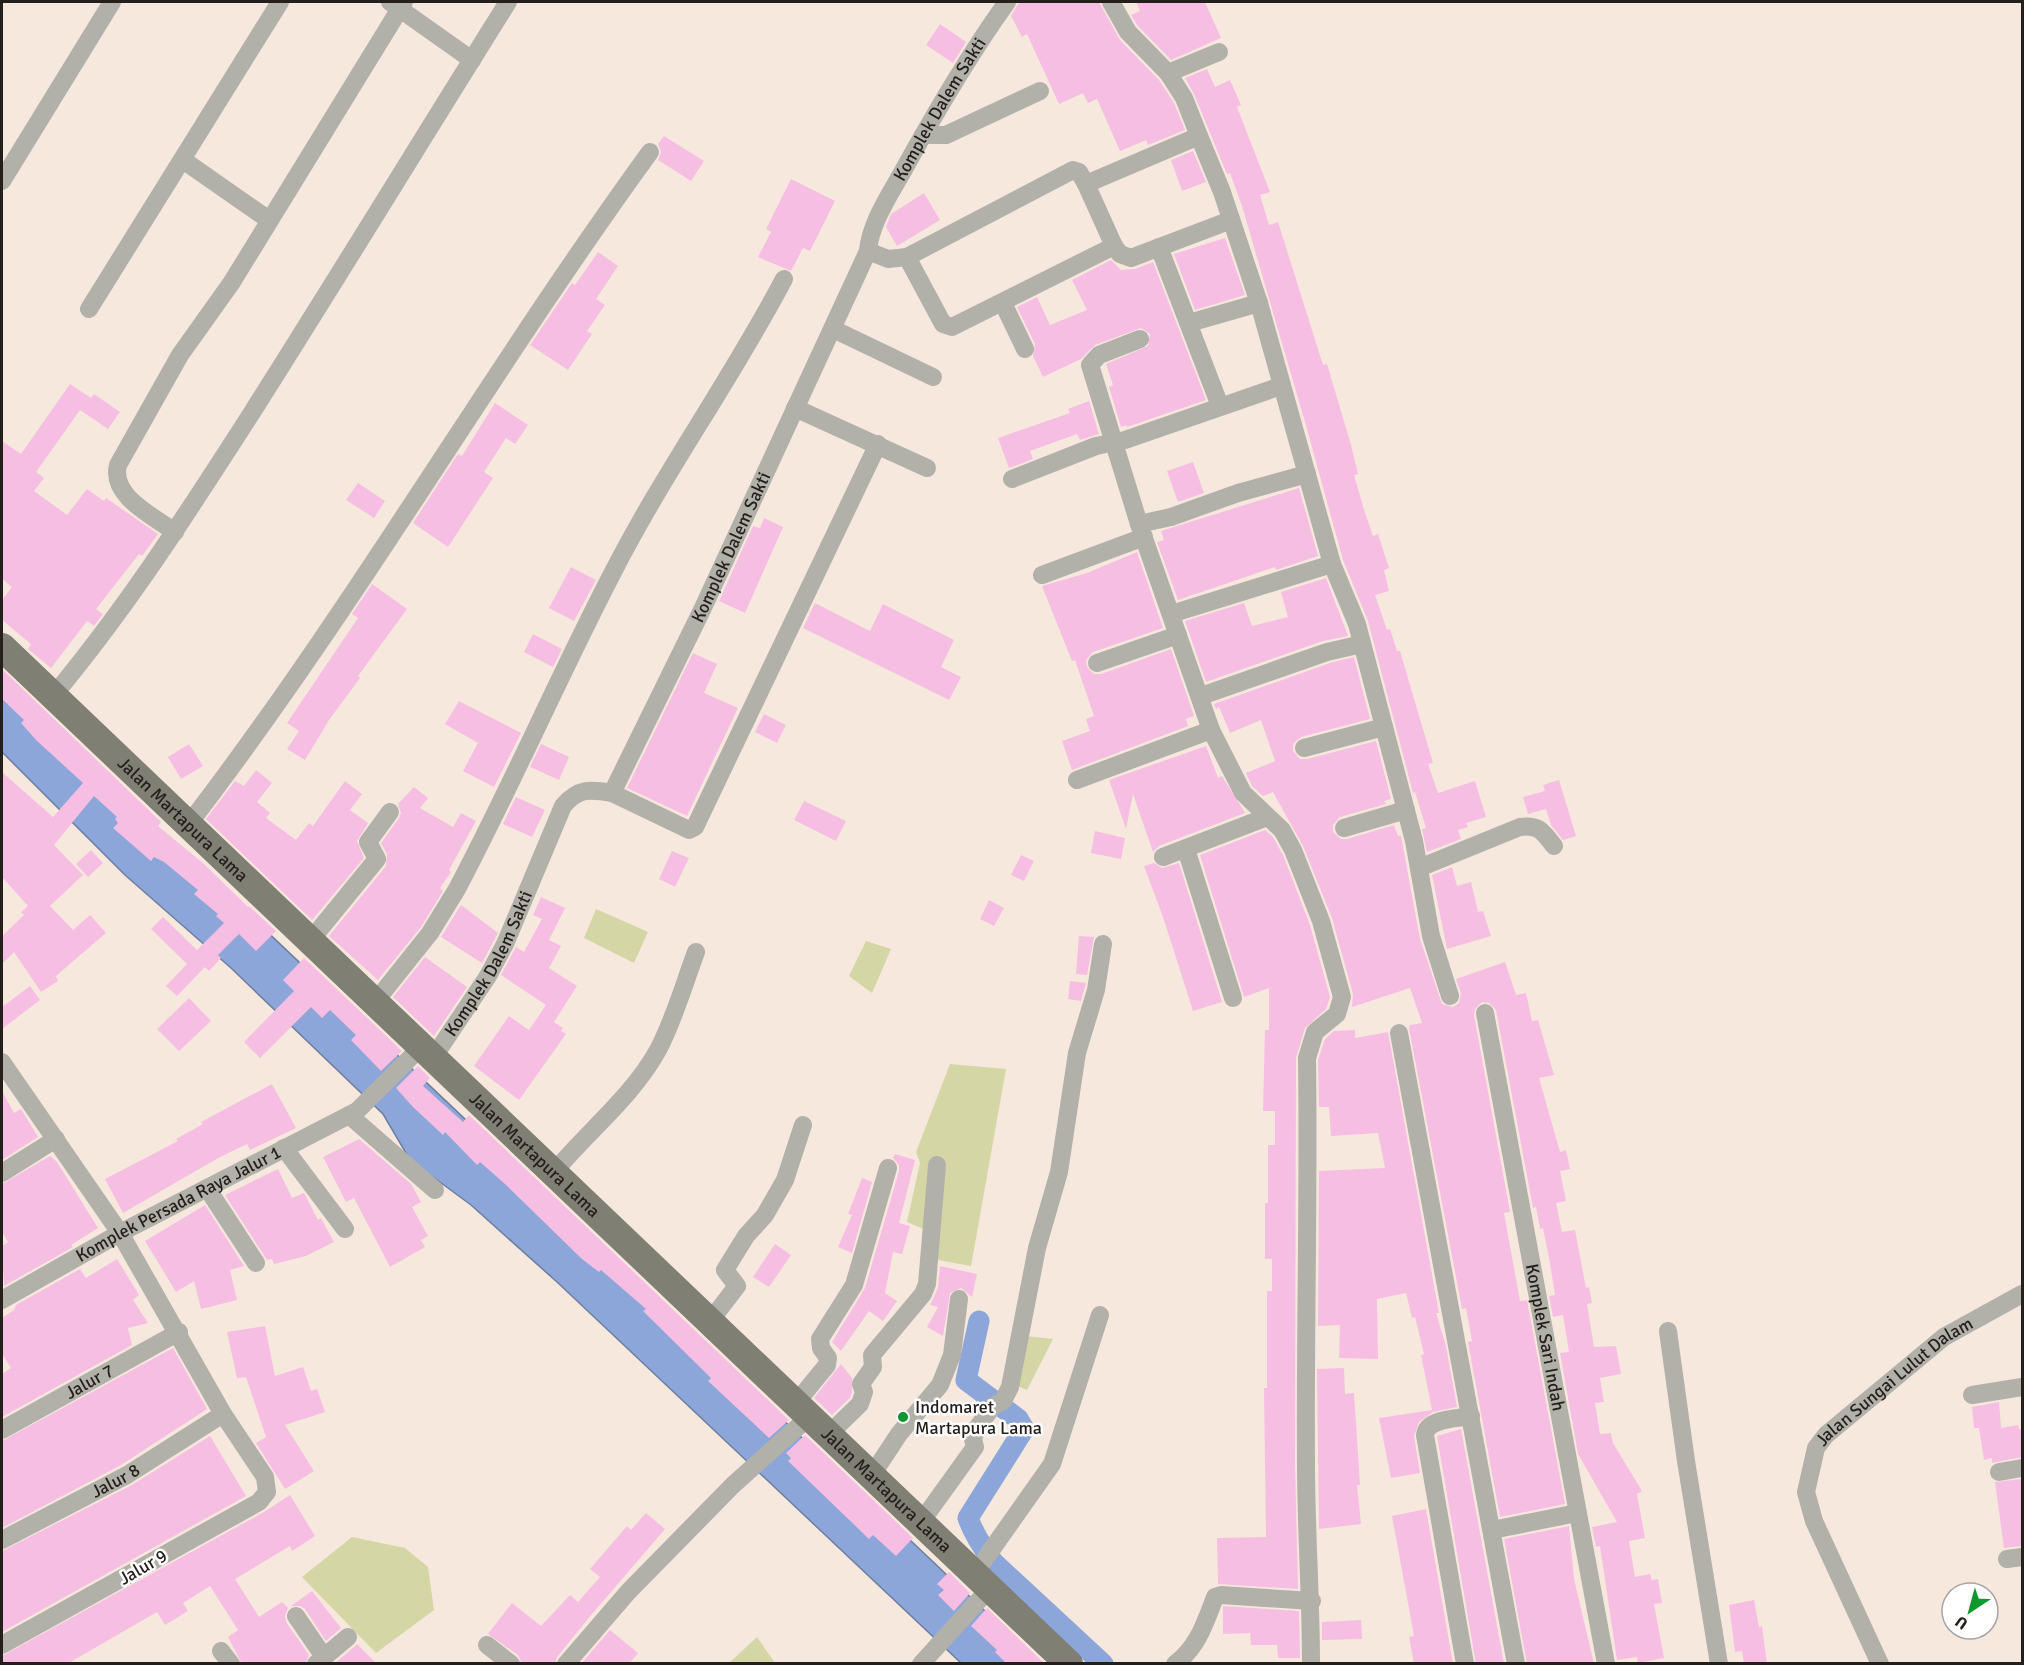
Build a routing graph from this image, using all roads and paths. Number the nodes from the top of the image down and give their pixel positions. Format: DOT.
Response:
graph roads {
  1 [pos="112,2"];
  2 [pos="280,2"];
  3 [pos="508,2"];
  4 [pos="1007,2"];
  5 [pos="1114,3"];
  6 [pos="398,4"];
  7 [pos="1219,52"];
  8 [pos="471,60"];
  9 [pos="1168,73"];
  10 [pos="1040,91"];
  11 [pos="923,135"];
  12 [pos="1199,136"];
  13 [pos="650,152"];
  14 [pos="183,160"];
  15 [pos="4,171"];
  16 [pos="1086,184"];
  17 [pos="269,220"];
  18 [pos="1231,220"];
  19 [pos="1114,246"];
  20 [pos="1160,247"];
  21 [pos="868,251"];
  22 [pos="907,257"];
  23 [pos="784,279"];
  24 [pos="1003,303"];
  25 [pos="1259,303"];
  26 [pos="89,309"];
  27 [pos="1189,323"];
  28 [pos="833,329"];
  29 [pos="1140,339"];
  30 [pos="1025,349"];
  31 [pos="933,376"];
  32 [pos="1281,386"];
  33 [pos="1220,406"];
  34 [pos="795,408"];
  35 [pos="1115,442"];
  36 [pos="878,444"];
  37 [pos="927,468"];
  38 [pos="1307,474"];
  39 [pos="1012,479"];
  40 [pos="1141,530"];
  41 [pos="174,532"];
  42 [pos="1332,564"];
  43 [pos="1042,575"];
  44 [pos="1171,614"];
  45 [pos="1178,635"];
  46 [pos="1362,644"];
  47 [pos="2,647"];
  48 [pos="1097,663"];
  49 [pos="53,696"];
  50 [pos="1201,696"];
  51 [pos="1384,727"];
  52 [pos="1211,730"];
  53 [pos="1304,748"];
  54 [pos="1077,780"];
  55 [pos="612,793"];
  56 [pos="1406,810"];
  57 [pos="390,812"];
  58 [pos="1267,817"];
  59 [pos="188,825"];
  60 [pos="1344,828"];
  61 [pos="1554,846"];
  62 [pos="1186,849"];
  63 [pos="1163,856"];
  64 [pos="1419,868"];
  65 [pos="310,941"];
  66 [pos="1103,944"];
  67 [pos="696,952"];
  68 [pos="1450,996"];
  69 [pos="1233,998"];
  70 [pos="375,1002"];
  71 [pos="1485,1013"];
  72 [pos="1399,1033"];
  73 [pos="422,1054"];
  74 [pos="2,1064"];
  75 [pos="353,1113"];
  76 [pos="802,1125"];
  77 [pos="56,1140"];
  78 [pos="284,1148"];
  79 [pos="937,1165"];
  80 [pos="888,1168"];
  81 [pos="554,1172"];
  82 [pos="2,1173"];
  83 [pos="207,1188"];
  84 [pos="435,1190"];
  85 [pos="345,1229"];
  86 [pos="120,1233"];
  87 [pos="256,1263"];
  88 [pos="2022,1294"];
  89 [pos="958,1299"];
  90 [pos="2,1300"];
  91 [pos="1100,1315"];
  92 [pos="711,1320"];
  93 [pos="1668,1331"];
  94 [pos="179,1332"];
  95 [pos="2022,1387"];
  96 [pos="1972,1395"];
  97 [pos="224,1414"];
  98 [pos="1472,1416"];
  99 [pos="809,1420"];
  100 [pos="2,1430"];
  101 [pos="2022,1468"];
  102 [pos="1999,1472"];
  103 [pos="872,1475"];
  104 [pos="1576,1513"];
  105 [pos="921,1522"];
  106 [pos="1492,1530"];
  107 [pos="2,1540"];
  108 [pos="985,1574"];
  109 [pos="1312,1601"];
  110 [pos="296,1616"];
  111 [pos="348,1637"];
  112 [pos="2,1645"];
  113 [pos="487,1645"];
  114 [pos="320,1660"];
  115 [pos="511,1664"];
  116 [pos="566,1664"];
  117 [pos="921,1664"];
  118 [pos="1069,1664"];
  119 [pos="1175,1664"];
  120 [pos="1311,1664"];
  121 [pos="1465,1664"];
  122 [pos="1516,1664"];
  123 [pos="1606,1664"];
  124 [pos="1719,1664"];
  125 [pos="1880,1664"];
  1 -- 15 [label="street"];
  2 -- 14 [label="street"];
  3 -- 8 [label="street"];
  4 -- 11 [label="street, Komplek Dalem Sakti"];
  5 -- 9 [label="street"];
  6 -- 8 [label="street"];
  6 -- 17 [label="street"];
  7 -- 9 [label="street"];
  8 -- 41 [label="street"];
  9 -- 12 [label="street"];
  10 -- 11 [label="street"];
  11 -- 21 [label="street, Komplek Dalem Sakti"];
  12 -- 16 [label="street"];
  12 -- 18 [label="street"];
  13 -- 59 [label="street"];
  14 -- 17 [label="street"];
  14 -- 26 [label="street"];
  16 -- 19 [label="street"];
  16 -- 22 [label="street"];
  17 -- 41 [label="street"];
  18 -- 20 [label="street"];
  18 -- 25 [label="street"];
  19 -- 20 [label="street"];
  19 -- 24 [label="street"];
  20 -- 27 [label="street"];
  21 -- 22 [label="street"];
  21 -- 28 [label="street, Komplek Dalem Sakti"];
  22 -- 24 [label="street"];
  23 -- 70 [label="street"];
  24 -- 30 [label="street"];
  25 -- 27 [label="street"];
  25 -- 32 [label="street"];
  27 -- 33 [label="street"];
  28 -- 31 [label="street"];
  28 -- 34 [label="street, Komplek Dalem Sakti"];
  29 -- 35 [label="street"];
  32 -- 33 [label="street"];
  32 -- 38 [label="street"];
  33 -- 35 [label="street"];
  34 -- 36 [label="street"];
  34 -- 55 [label="street, Komplek Dalem Sakti"];
  35 -- 39 [label="street"];
  35 -- 40 [label="street"];
  36 -- 37 [label="street"];
  36 -- 55 [label="street"];
  38 -- 40 [label="street"];
  38 -- 42 [label="street"];
  40 -- 43 [label="street"];
  40 -- 44 [label="street"];
  41 -- 49 [label="street"];
  42 -- 44 [label="street"];
  42 -- 46 [label="street"];
  44 -- 45 [label="street"];
  45 -- 48 [label="street"];
  45 -- 50 [label="street"];
  46 -- 50 [label="street"];
  46 -- 51 [label="street"];
  47 -- 49 [label="main road, Jalan Martapura Lama"];
  49 -- 59 [label="main road, Jalan Martapura Lama"];
  50 -- 52 [label="street"];
  51 -- 53 [label="street"];
  51 -- 56 [label="street"];
  52 -- 54 [label="street"];
  52 -- 58 [label="street"];
  55 -- 73 [label="street, Komplek Dalem Sakti"];
  56 -- 60 [label="street"];
  56 -- 64 [label="street"];
  57 -- 65 [label="street"];
  58 -- 62 [label="street"];
  58 -- 109 [label="street"];
  59 -- 65 [label="main road, Jalan Martapura Lama"];
  61 -- 64 [label="street"];
  62 -- 63 [label="street"];
  62 -- 69 [label="street"];
  64 -- 68 [label="street"];
  65 -- 70 [label="main road, Jalan Martapura Lama"];
  66 -- 105 [label="street"];
  67 -- 81 [label="street"];
  70 -- 73 [label="main road, Jalan Martapura Lama"];
  71 -- 104 [label="street, Komplek Sari Indah"];
  72 -- 98 [label="street"];
  73 -- 75 [label="street, Komplek Dalem Sakti"];
  73 -- 81 [label="main road, Jalan Martapura Lama"];
  74 -- 77 [label="street"];
  75 -- 78 [label="street, Komplek Persada Raya Jalur 1"];
  75 -- 84 [label="street"];
  76 -- 92 [label="street"];
  77 -- 82 [label="street"];
  77 -- 86 [label="street"];
  78 -- 83 [label="street, Komplek Persada Raya Jalur 1"];
  78 -- 85 [label="street"];
  79 -- 99 [label="street"];
  80 -- 99 [label="street"];
  81 -- 92 [label="main road, Jalan Martapura Lama"];
  83 -- 86 [label="street, Komplek Persada Raya Jalur 1"];
  83 -- 87 [label="street"];
  86 -- 90 [label="street, Komplek Persada Raya Jalur 1"];
  86 -- 94 [label="street"];
  88 -- 125 [label="street, Jalan Sungai Lulut Dalam"];
  89 -- 103 [label="street"];
  91 -- 108 [label="street"];
  92 -- 99 [label="main road, Jalan Martapura Lama"];
  93 -- 124 [label="street"];
  94 -- 97 [label="street"];
  94 -- 100 [label="street, Jalur 7"];
  95 -- 96 [label="street"];
  97 -- 107 [label="street, Jalur 8"];
  97 -- 112 [label="street, Jalur 9"];
  98 -- 106 [label="street"];
  98 -- 121 [label="street"];
  99 -- 103 [label="main road, Jalan Martapura Lama"];
  99 -- 116 [label="street"];
  101 -- 102 [label="street"];
  103 -- 105 [label="main road, Jalan Martapura Lama"];
  104 -- 106 [label="street"];
  104 -- 123 [label="street, Komplek Sari Indah"];
  105 -- 108 [label="main road, Jalan Martapura Lama"];
  106 -- 122 [label="street"];
  108 -- 117 [label="street"];
  108 -- 118 [label="main road, Jalan Martapura Lama"];
  109 -- 119 [label="street"];
  109 -- 120 [label="street"];
  110 -- 114 [label="street"];
  111 -- 114 [label="street"];
  113 -- 115 [label="street"];
}
